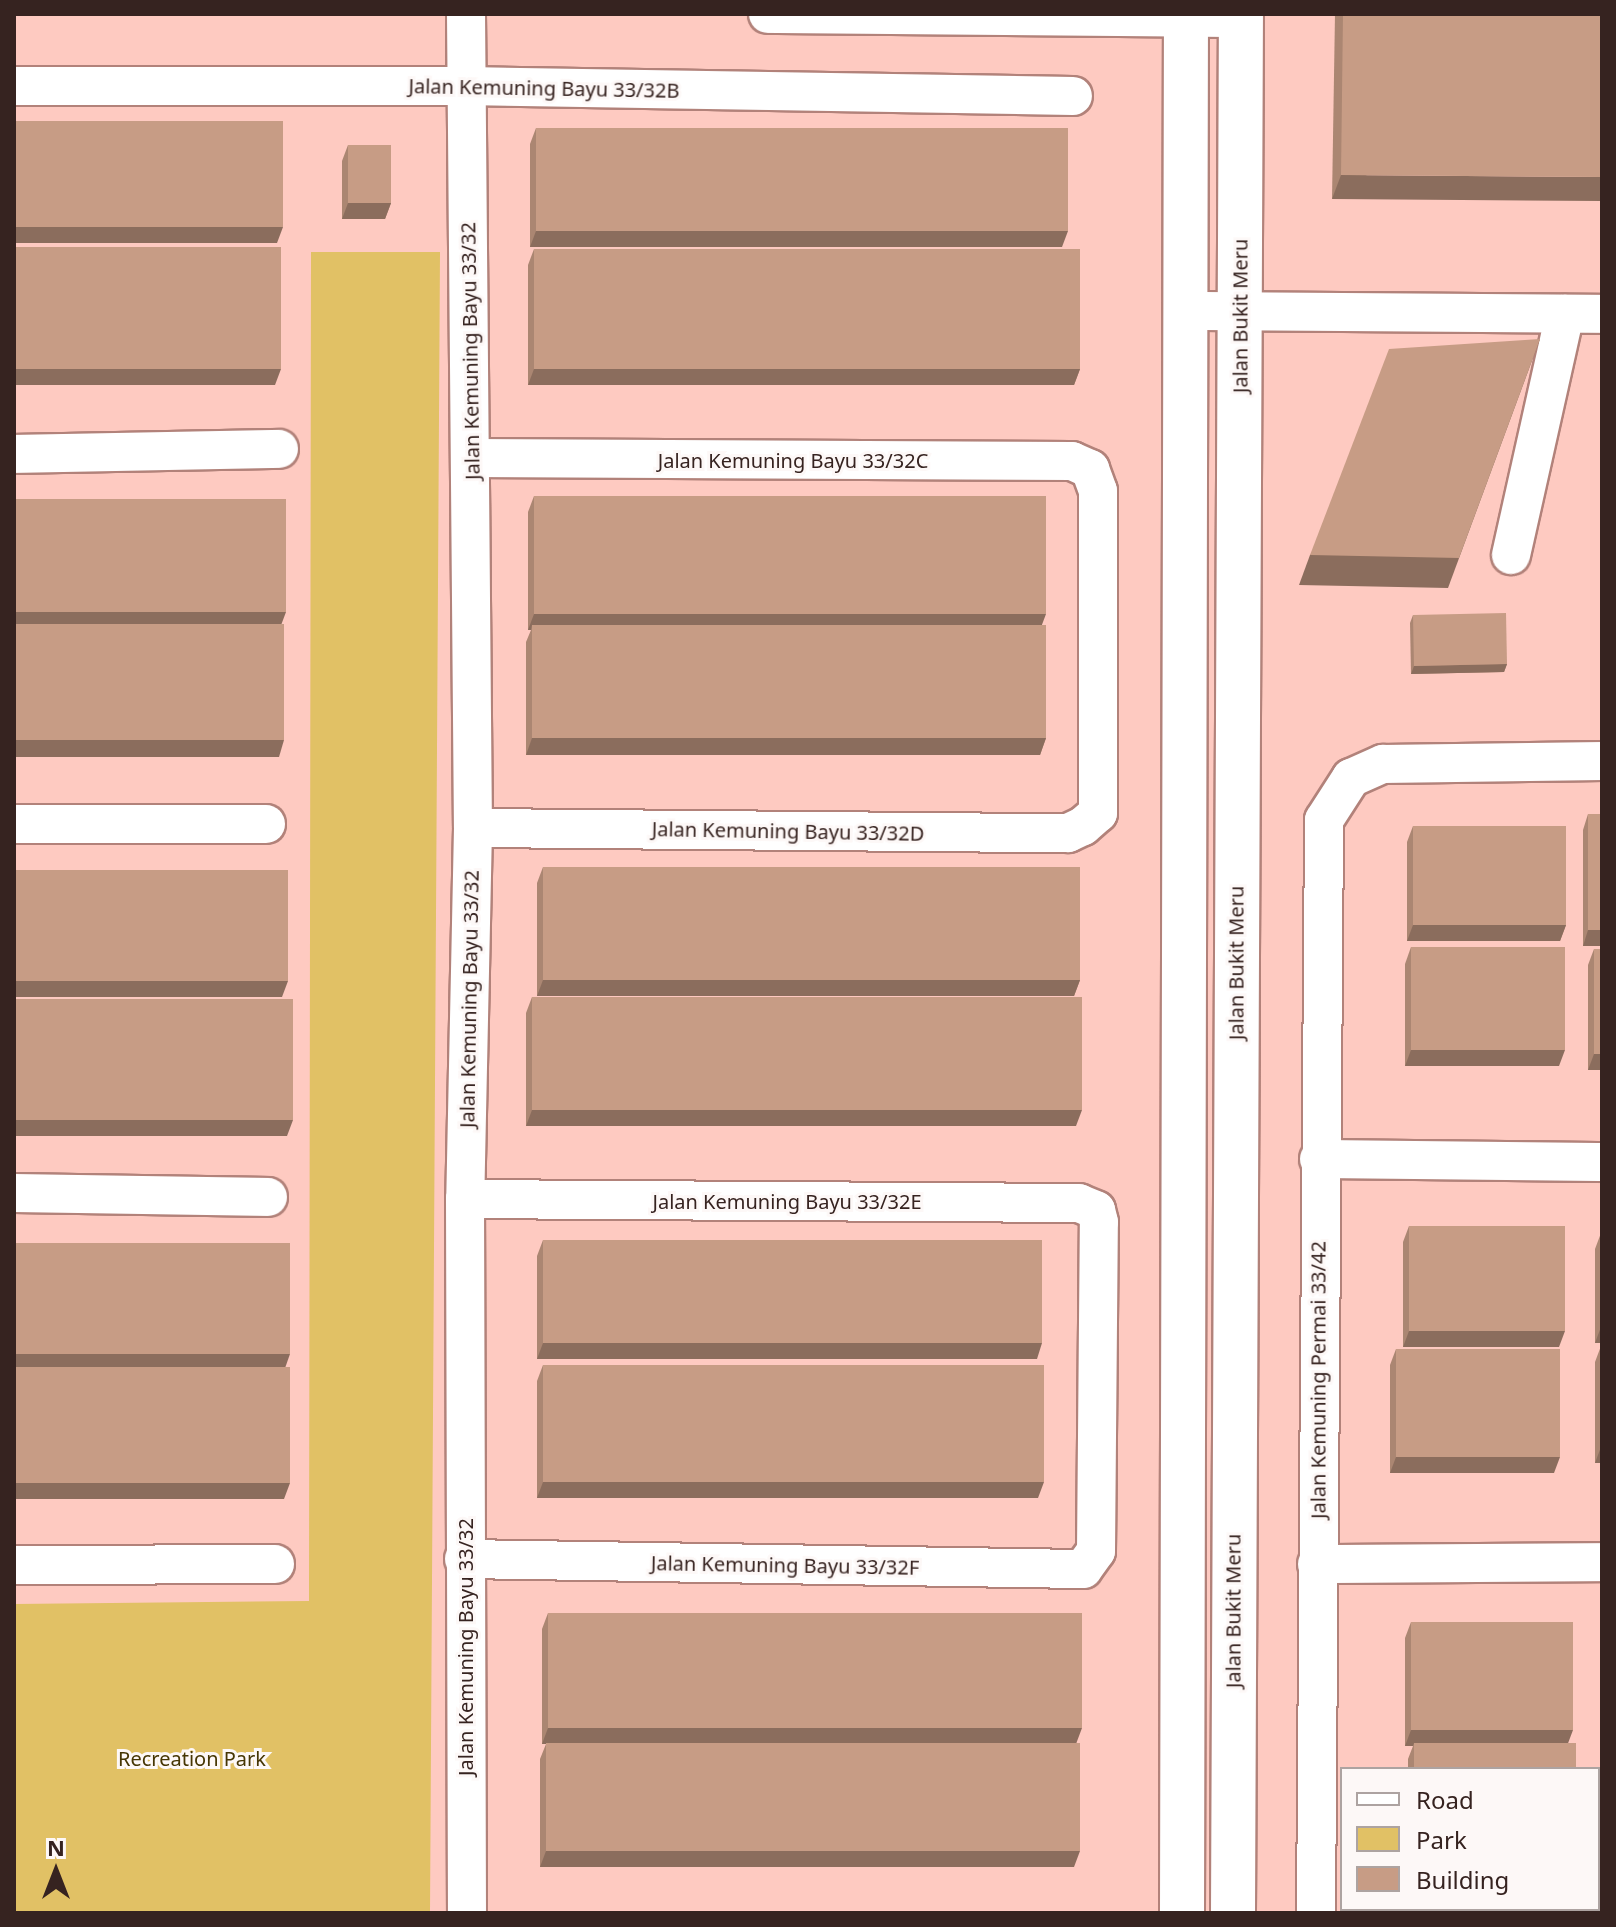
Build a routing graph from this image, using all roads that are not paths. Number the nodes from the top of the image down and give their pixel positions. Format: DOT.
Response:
graph roads {
  1 [pos="466,14"];
  2 [pos="768,14"];
  3 [pos="1186,15"];
  4 [pos="1241,16"];
  5 [pos="14,86"];
  6 [pos="466,86"];
  7 [pos="1073,96"];
  8 [pos="1187,311"];
  9 [pos="1241,311"];
  10 [pos="1584,314"];
  11 [pos="279,449"];
  12 [pos="14,454"];
  13 [pos="471,458"];
  14 [pos="1511,555"];
  15 [pos="1602,761"];
  16 [pos="1098,813"];
  17 [pos="14,824"];
  18 [pos="266,824"];
  19 [pos="473,828"];
  20 [pos="1319,1159"];
  21 [pos="1602,1162"];
  22 [pos="14,1193"];
  23 [pos="268,1197"];
  24 [pos="465,1199"];
  25 [pos="1096,1551"];
  26 [pos="464,1559"];
  27 [pos="1602,1562"];
  28 [pos="275,1564"];
  29 [pos="1317,1564"];
  30 [pos="14,1565"];
  31 [pos="467,1913"];
  32 [pos="1182,1913"];
  33 [pos="1233,1913"];
  34 [pos="1316,1913"];
  1 -- 6 [label="street, Jalan Kemuning Bayu 33/32"];
  2 -- 3 [label="street"];
  3 -- 4 [label="street"];
  3 -- 8 [label="main road"];
  4 -- 9 [label="main road, Jalan Bukit Meru"];
  5 -- 6 [label="street, Jalan Kemuning Bayu 33/32B"];
  6 -- 7 [label="street, Jalan Kemuning Bayu 33/32B"];
  6 -- 13 [label="street, Jalan Kemuning Bayu 33/32"];
  8 -- 9 [label="street"];
  8 -- 32 [label="main road"];
  9 -- 10 [label="street"];
  9 -- 33 [label="main road, Jalan Bukit Meru"];
  10 -- 14 [label="street"];
  11 -- 12 [label="street"];
  13 -- 16 [label="street, Jalan Kemuning Bayu 33/32C"];
  13 -- 19 [label="street, Jalan Kemuning Bayu 33/32"];
  15 -- 20 [label="street, Jalan Kemuning Permai 33/42"];
  16 -- 19 [label="street, Jalan Kemuning Bayu 33/32D"];
  17 -- 18 [label="street"];
  19 -- 24 [label="street, Jalan Kemuning Bayu 33/32"];
  20 -- 21 [label="street"];
  20 -- 29 [label="street, Jalan Kemuning Permai 33/42"];
  22 -- 23 [label="street"];
  24 -- 25 [label="street, Jalan Kemuning Bayu 33/32E"];
  24 -- 26 [label="street, Jalan Kemuning Bayu 33/32"];
  25 -- 26 [label="street, Jalan Kemuning Bayu 33/32F"];
  26 -- 31 [label="street, Jalan Kemuning Bayu 33/32"];
  27 -- 29 [label="street"];
  28 -- 30 [label="street"];
  29 -- 34 [label="street, Jalan Kemuning Permai 33/42"];
}
